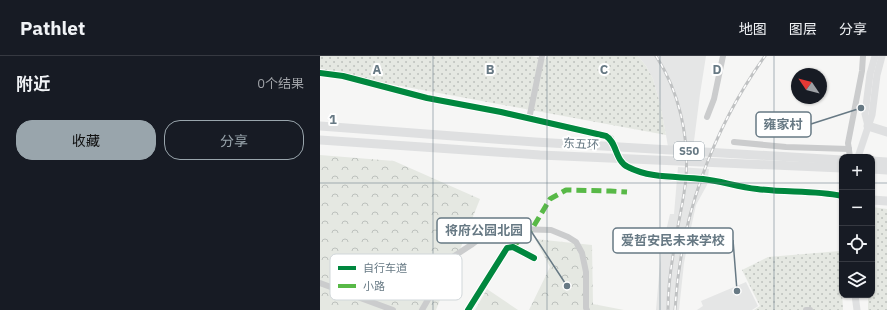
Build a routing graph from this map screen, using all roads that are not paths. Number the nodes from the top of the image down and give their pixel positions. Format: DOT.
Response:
graph roads {
  1 [pos="542,56"];
  2 [pos="723,56"];
  3 [pos="863,56"];
  4 [pos="875,56"];
  5 [pos="882,56"];
  6 [pos="320,73"];
  7 [pos="707,117"];
  8 [pos="530,119"];
  9 [pos="320,126"];
  10 [pos="868,126"];
  11 [pos="887,132"];
  12 [pos="320,140"];
  13 [pos="734,142"];
  14 [pos="849,149"];
  15 [pos="850,154"];
  16 [pos="859,154"];
  17 [pos="839,160"];
  18 [pos="875,162"];
  19 [pos="887,162"];
  20 [pos="839,168"];
  21 [pos="875,169"];
  22 [pos="887,170"];
  23 [pos="671,178"];
  24 [pos="702,179"];
  25 [pos="839,196"];
  26 [pos="875,200"];
  27 [pos="887,201"];
  28 [pos="457,254"];
  29 [pos="534,258"];
  30 [pos="320,283"];
  31 [pos="330,287"];
  32 [pos="855,298"];
  33 [pos="366,300"];
  34 [pos="428,300"];
  35 [pos="393,310"];
  36 [pos="422,310"];
  37 [pos="468,310"];
  38 [pos="587,310"];
  39 [pos="806,310"];
  40 [pos="810,310"];
  41 [pos="856,310"];
  1 -- 8 [label="street"];
  2 -- 7 [label="street"];
  3 -- 14 [label="street"];
  4 -- 10 [label="main road"];
  5 -- 10 [label="main road"];
  6 -- 8 [label="street"];
  8 -- 23 [label="street"];
  9 -- 17 [label="highway, 东五环 / S50"];
  10 -- 11 [label="highway"];
  10 -- 16 [label="main road"];
  12 -- 20 [label="highway, 东五环 / S50"];
  13 -- 14 [label="street"];
  14 -- 15 [label="street"];
  18 -- 19 [label="highway"];
  21 -- 22 [label="highway"];
  24 -- 25 [label="street"];
  26 -- 27 [label="highway"];
  28 -- 38 [label="street"];
  29 -- 37 [label="street"];
  30 -- 31 [label="street"];
  32 -- 41 [label="main road"];
  33 -- 35 [label="street"];
  34 -- 36 [label="street"];
  39 -- 40 [label="street"];
}
